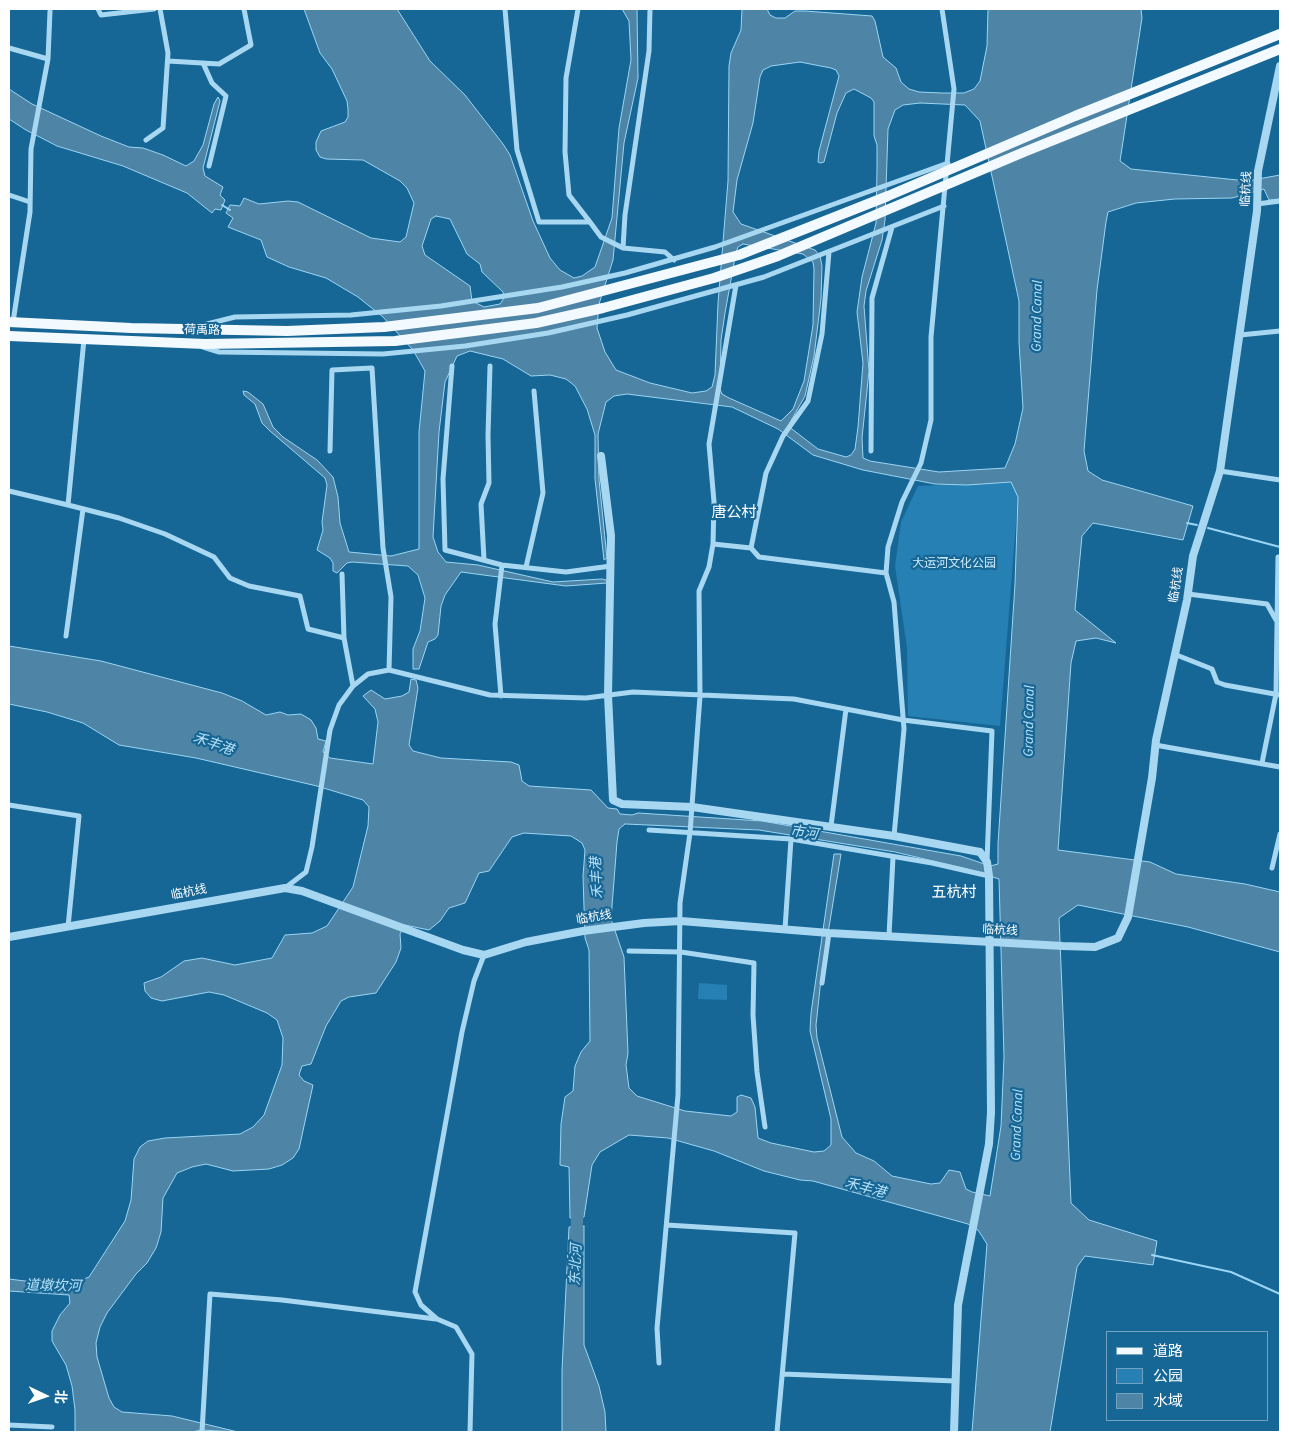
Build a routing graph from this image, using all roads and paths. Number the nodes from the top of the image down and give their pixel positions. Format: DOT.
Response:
graph roads {
  1 [pos="98,9"];
  2 [pos="154,9"];
  3 [pos="160,9"];
  4 [pos="244,9"];
  5 [pos="505,9"];
  6 [pos="578,9"];
  7 [pos="650,9"];
  8 [pos="942,9"];
  9 [pos="50,11"];
  10 [pos="1280,34"];
  11 [pos="9,48"];
  12 [pos="1280,49"];
  13 [pos="48,59"];
  14 [pos="168,61"];
  15 [pos="203,63"];
  16 [pos="1280,66"];
  17 [pos="146,140"];
  18 [pos="948,163"];
  19 [pos="209,166"];
  20 [pos="9,195"];
  21 [pos="1280,201"];
  22 [pos="30,202"];
  23 [pos="1257,204"];
  24 [pos="944,206"];
  25 [pos="590,222"];
  26 [pos="892,227"];
  27 [pos="623,248"];
  28 [pos="829,252"];
  29 [pos="674,260"];
  30 [pos="733,286"];
  31 [pos="11,322"];
  32 [pos="190,329"];
  33 [pos="1280,331"];
  34 [pos="9,336"];
  35 [pos="1240,336"];
  36 [pos="84,339"];
  37 [pos="196,344"];
  38 [pos="452,366"];
  39 [pos="490,366"];
  40 [pos="534,391"];
  41 [pos="330,451"];
  42 [pos="871,451"];
  43 [pos="601,456"];
  44 [pos="1220,471"];
  45 [pos="1280,480"];
  46 [pos="9,491"];
  47 [pos="68,505"];
  48 [pos="83,509"];
  49 [pos="713,544"];
  50 [pos="751,548"];
  51 [pos="1280,558"];
  52 [pos="484,560"];
  53 [pos="502,565"];
  54 [pos="611,566"];
  55 [pos="526,568"];
  56 [pos="886,573"];
  57 [pos="342,574"];
  58 [pos="1188,594"];
  59 [pos="1279,622"];
  60 [pos="66,636"];
  61 [pos="344,638"];
  62 [pos="1174,654"];
  63 [pos="389,670"];
  64 [pos="353,686"];
  65 [pos="1278,694"];
  66 [pos="608,695"];
  67 [pos="501,696"];
  68 [pos="700,696"];
  69 [pos="846,709"];
  70 [pos="903,720"];
  71 [pos="1155,745"];
  72 [pos="1262,763"];
  73 [pos="1280,766"];
  74 [pos="9,805"];
  75 [pos="692,807"];
  76 [pos="831,826"];
  77 [pos="650,830"];
  78 [pos="690,833"];
  79 [pos="1280,834"];
  80 [pos="894,836"];
  81 [pos="791,839"];
  82 [pos="893,857"];
  83 [pos="986,862"];
  84 [pos="1272,868"];
  85 [pos="989,876"];
  86 [pos="285,888"];
  87 [pos="681,921"];
  88 [pos="68,927"];
  89 [pos="785,929"];
  90 [pos="825,932"];
  91 [pos="888,936"];
  92 [pos="9,937"];
  93 [pos="629,951"];
  94 [pos="681,952"];
  95 [pos="484,955"];
  96 [pos="822,983"];
  97 [pos="764,1127"];
  98 [pos="666,1225"];
  99 [pos="437,1319"];
  100 [pos="659,1363"];
  101 [pos="783,1374"];
  102 [pos="955,1381"];
  103 [pos="9,1425"];
  104 [pos="52,1427"];
  105 [pos="202,1432"];
  106 [pos="470,1432"];
  107 [pos="777,1432"];
  108 [pos="954,1432"];
  1 -- 2 [label="street"];
  3 -- 14 [label="street"];
  4 -- 15 [label="street"];
  5 -- 25 [label="street"];
  6 -- 25 [label="street"];
  7 -- 27 [label="street"];
  8 -- 18 [label="street"];
  9 -- 13 [label="street"];
  10 -- 32 [label="main road, 荷禹路"];
  11 -- 13 [label="street"];
  12 -- 37 [label="main road, 荷禹路"];
  13 -- 22 [label="street"];
  14 -- 15 [label="street"];
  14 -- 17 [label="street"];
  15 -- 19 [label="street"];
  16 -- 23 [label="street, 临杭线"];
  18 -- 24 [label="street"];
  18 -- 29 [label="street"];
  20 -- 22 [label="street"];
  21 -- 23 [label="street"];
  22 -- 31 [label="street"];
  23 -- 35 [label="street, 临杭线"];
  24 -- 26 [label="street"];
  24 -- 56 [label="street"];
  25 -- 27 [label="street"];
  26 -- 28 [label="street"];
  26 -- 42 [label="street"];
  27 -- 29 [label="street"];
  28 -- 30 [label="street"];
  28 -- 50 [label="street"];
  29 -- 32 [label="street"];
  30 -- 37 [label="street"];
  30 -- 49 [label="street"];
  31 -- 32 [label="main road, 荷禹路"];
  33 -- 35 [label="street"];
  34 -- 36 [label="main road, 荷禹路"];
  35 -- 44 [label="street, 临杭线"];
  36 -- 37 [label="main road, 荷禹路"];
  36 -- 47 [label="street"];
  38 -- 52 [label="street"];
  39 -- 52 [label="street"];
  40 -- 55 [label="street"];
  41 -- 63 [label="street"];
  43 -- 54 [label="street"];
  44 -- 45 [label="street"];
  44 -- 58 [label="street, 临杭线"];
  46 -- 47 [label="street"];
  47 -- 48 [label="street"];
  48 -- 60 [label="street"];
  48 -- 61 [label="street"];
  49 -- 50 [label="street"];
  49 -- 68 [label="street"];
  50 -- 56 [label="street"];
  51 -- 59 [label="street"];
  52 -- 53 [label="street"];
  53 -- 55 [label="street"];
  53 -- 67 [label="street"];
  54 -- 55 [label="street"];
  54 -- 66 [label="street"];
  56 -- 70 [label="street"];
  57 -- 61 [label="street"];
  58 -- 59 [label="street"];
  58 -- 62 [label="street, 临杭线"];
  59 -- 65 [label="street"];
  61 -- 64 [label="street"];
  62 -- 65 [label="street"];
  62 -- 71 [label="street, 临杭线"];
  63 -- 64 [label="street"];
  63 -- 67 [label="street"];
  64 -- 86 [label="street"];
  65 -- 72 [label="street"];
  66 -- 67 [label="street"];
  66 -- 68 [label="street"];
  66 -- 75 [label="street"];
  68 -- 69 [label="street"];
  68 -- 75 [label="street"];
  69 -- 70 [label="street"];
  69 -- 76 [label="street"];
  70 -- 80 [label="street"];
  70 -- 83 [label="street"];
  71 -- 72 [label="street"];
  71 -- 91 [label="street, 临杭线"];
  72 -- 73 [label="street"];
  74 -- 88 [label="street"];
  75 -- 76 [label="street"];
  75 -- 78 [label="street"];
  76 -- 80 [label="street"];
  77 -- 78 [label="street"];
  78 -- 81 [label="street"];
  78 -- 87 [label="street"];
  79 -- 84 [label="street"];
  80 -- 83 [label="street"];
  81 -- 82 [label="street"];
  81 -- 89 [label="street"];
  82 -- 85 [label="street"];
  82 -- 91 [label="street"];
  83 -- 85 [label="street"];
  85 -- 102 [label="street"];
  86 -- 88 [label="street, 临杭线"];
  86 -- 95 [label="street, 临杭线"];
  87 -- 89 [label="street, 临杭线"];
  87 -- 94 [label="street"];
  87 -- 95 [label="street, 临杭线"];
  88 -- 92 [label="street, 临杭线"];
  89 -- 90 [label="street, 临杭线"];
  90 -- 91 [label="street, 临杭线"];
  90 -- 96 [label="street"];
  93 -- 94 [label="street"];
  94 -- 97 [label="street"];
  94 -- 98 [label="street"];
  95 -- 99 [label="street"];
  98 -- 100 [label="street"];
  98 -- 101 [label="street"];
  99 -- 105 [label="street"];
  99 -- 106 [label="street"];
  101 -- 102 [label="street"];
  101 -- 107 [label="street"];
  102 -- 108 [label="street"];
  103 -- 104 [label="street"];
}
